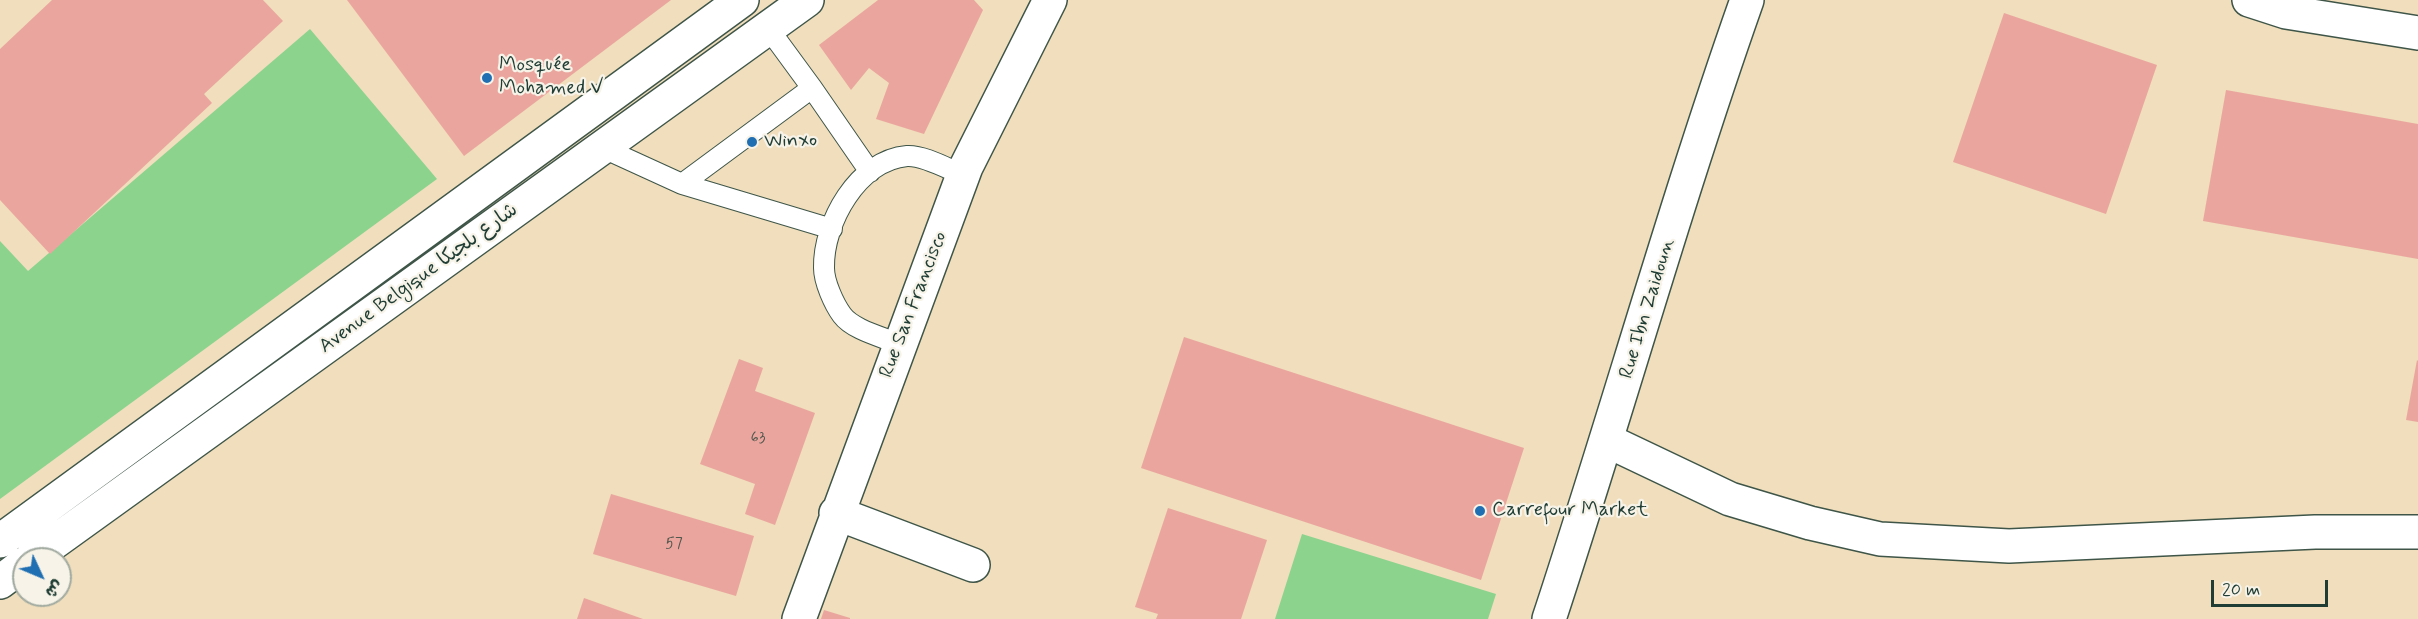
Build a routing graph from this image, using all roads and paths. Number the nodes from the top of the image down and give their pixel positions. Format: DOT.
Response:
graph roads {
  1 [pos="742,0"];
  2 [pos="807,0"];
  3 [pos="1050,0"];
  4 [pos="1747,0"];
  5 [pos="2249,0"];
  6 [pos="768,28"];
  7 [pos="2418,33"];
  8 [pos="812,88"];
  9 [pos="601,147"];
  10 [pos="870,172"];
  11 [pos="963,175"];
  12 [pos="682,184"];
  13 [pos="832,230"];
  14 [pos="899,344"];
  15 [pos="1608,441"];
  16 [pos="836,513"];
  17 [pos="2418,532"];
  18 [pos="0,541"];
  19 [pos="48,547"];
  20 [pos="973,565"];
  21 [pos="799,619"];
  22 [pos="1549,619"];
  1 -- 18 [label="street, Avenue Belgique شارع بلجيكا"];
  2 -- 6 [label="street, Avenue Belgique شارع بلجيكا"];
  3 -- 11 [label="street, Rue San Francisco"];
  4 -- 15 [label="street, Rue Ibn Zaidoun"];
  5 -- 7 [label="street"];
  6 -- 8 [label="lane"];
  6 -- 9 [label="street, Avenue Belgique شارع بلجيكا"];
  8 -- 10 [label="lane"];
  8 -- 12 [label="lane"];
  9 -- 12 [label="lane"];
  9 -- 19 [label="street, Avenue Belgique شارع بلجيكا"];
  10 -- 11 [label="lane"];
  10 -- 13 [label="lane"];
  11 -- 14 [label="street, Rue San Francisco"];
  12 -- 13 [label="lane"];
  13 -- 14 [label="lane"];
  14 -- 16 [label="street, Rue San Francisco"];
  15 -- 17 [label="street"];
  15 -- 22 [label="street, Rue Ibn Zaidoun"];
  16 -- 20 [label="street"];
  16 -- 21 [label="street, Rue San Francisco"];
}
